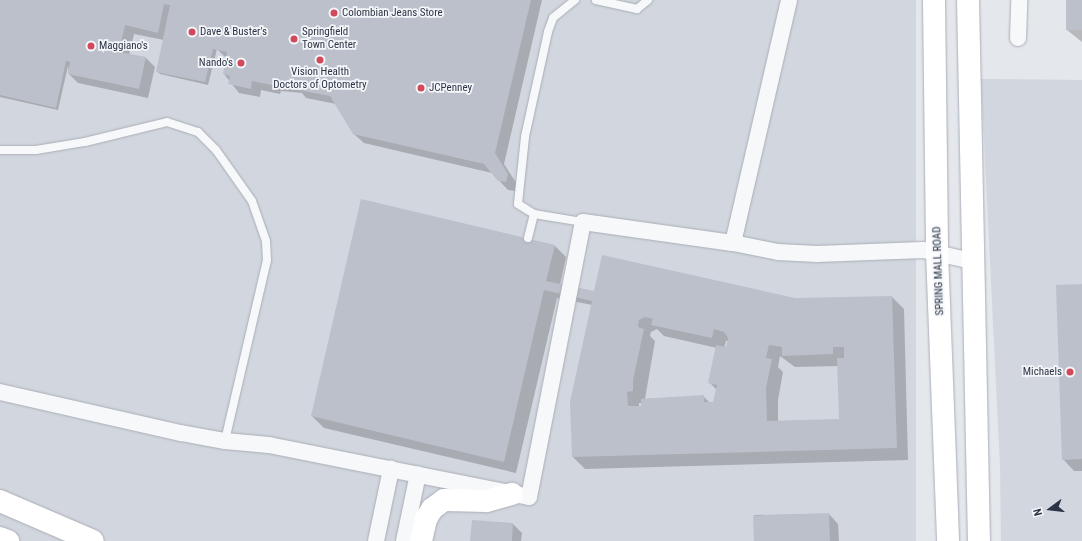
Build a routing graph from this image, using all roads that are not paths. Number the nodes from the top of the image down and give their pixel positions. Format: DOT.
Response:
graph roads {
  1 [pos="575,0"];
  2 [pos="596,0"];
  3 [pos="648,0"];
  4 [pos="790,0"];
  5 [pos="934,0"];
  6 [pos="968,0"];
  7 [pos="1019,0"];
  8 [pos="1018,38"];
  9 [pos="0,150"];
  10 [pos="534,214"];
  11 [pos="583,222"];
  12 [pos="528,238"];
  13 [pos="733,243"];
  14 [pos="937,252"];
  15 [pos="972,261"];
  16 [pos="0,392"];
  17 [pos="225,441"];
  18 [pos="391,469"];
  19 [pos="418,474"];
  20 [pos="512,494"];
  21 [pos="0,501"];
  22 [pos="0,538"];
  23 [pos="8,541"];
  24 [pos="93,541"];
  25 [pos="376,541"];
  26 [pos="404,541"];
  27 [pos="421,541"];
  28 [pos="948,541"];
  29 [pos="979,541"];
  1 -- 10 [label="lane"];
  2 -- 3 [label="lane"];
  4 -- 13 [label="street"];
  5 -- 14 [label="main road, SPRING MALL ROAD"];
  6 -- 15 [label="main road"];
  7 -- 8 [label="street"];
  9 -- 17 [label="lane"];
  10 -- 11 [label="lane"];
  10 -- 12 [label="lane"];
  11 -- 13 [label="street"];
  11 -- 20 [label="street"];
  13 -- 14 [label="street"];
  14 -- 15 [label="street"];
  14 -- 28 [label="main road, SPRING MALL ROAD"];
  15 -- 29 [label="main road"];
  16 -- 17 [label="street"];
  17 -- 18 [label="street"];
  18 -- 19 [label="street"];
  18 -- 25 [label="street"];
  19 -- 20 [label="street"];
  19 -- 26 [label="street"];
  20 -- 27 [label="main road"];
  21 -- 24 [label="main road"];
  22 -- 23 [label="main road"];
}
